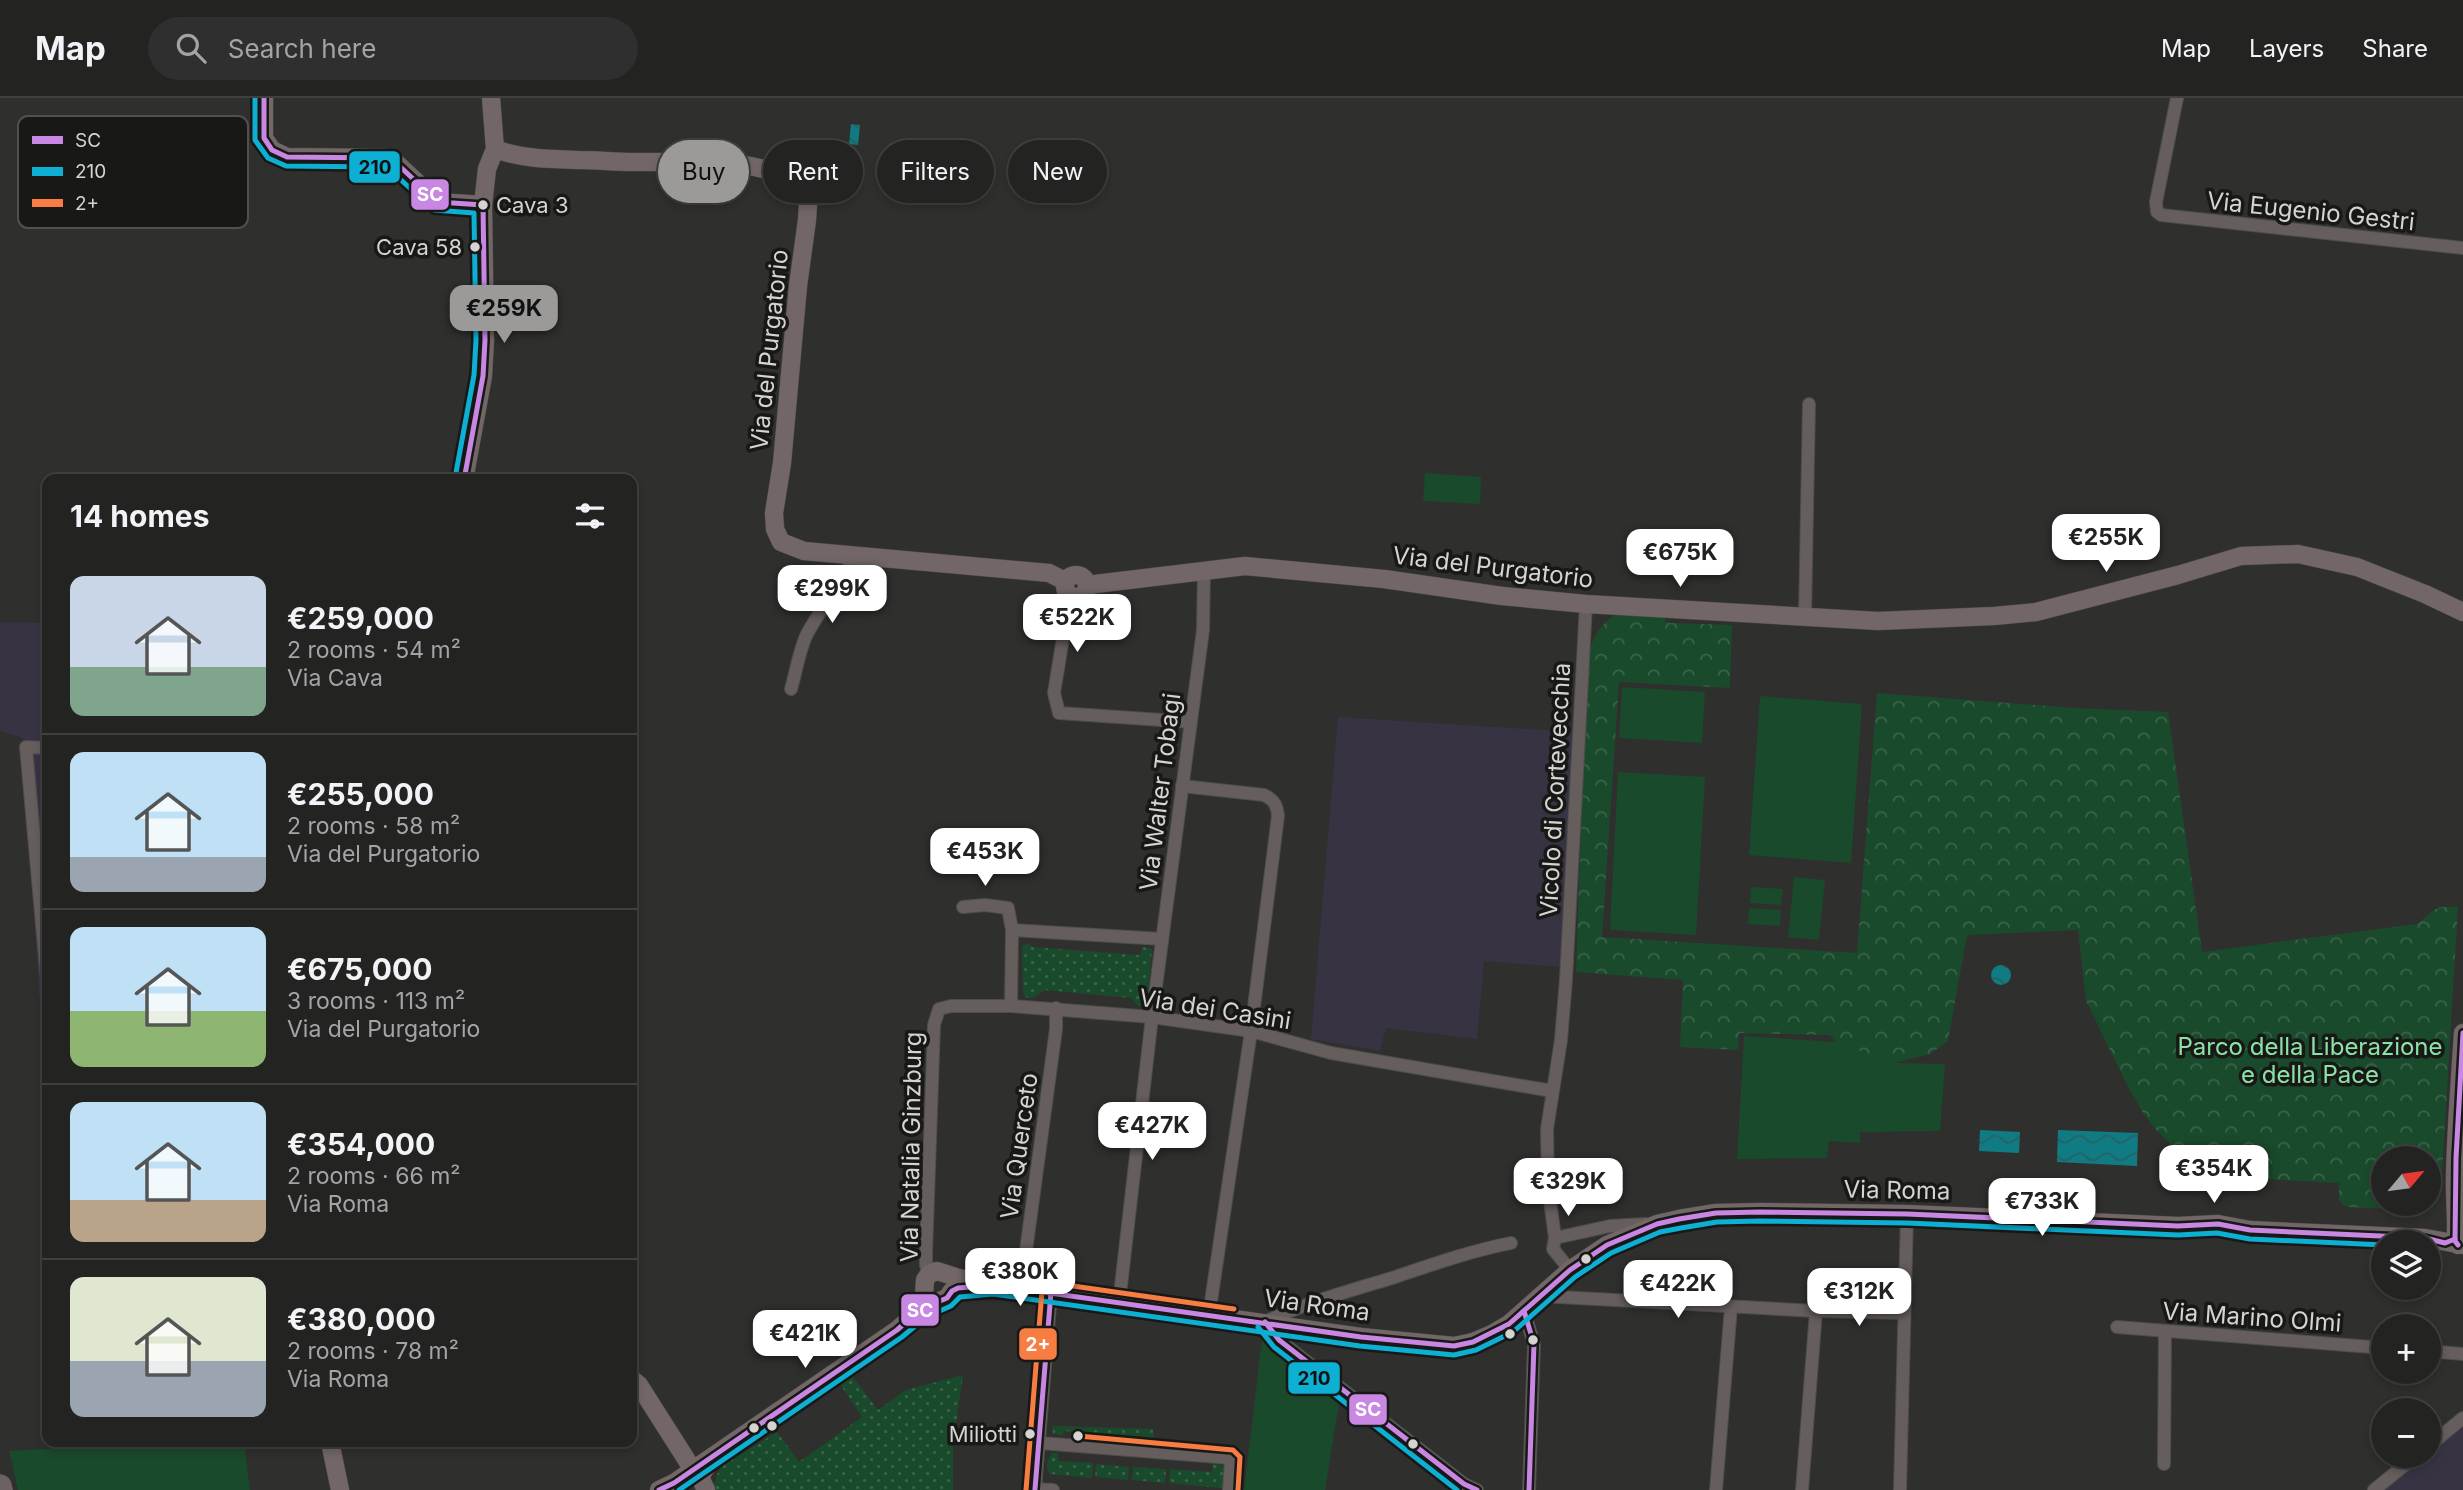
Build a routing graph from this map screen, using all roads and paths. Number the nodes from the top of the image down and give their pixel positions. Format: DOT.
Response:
graph roads {
  1 [pos="264,98"];
  2 [pos="491,98"];
  3 [pos="2177,98"];
  4 [pos="495,149"];
  5 [pos="483,205"];
  6 [pos="2463,248"];
  7 [pos="1809,404"];
  8 [pos="465,474"];
  9 [pos="854,556"];
  10 [pos="1204,571"];
  11 [pos="1068,588"];
  12 [pos="1586,604"];
  13 [pos="2462,609"];
  14 [pos="1805,617"];
  15 [pos="791,689"];
  16 [pos="1191,722"];
  17 [pos="42,748"];
  18 [pos="1182,786"];
  19 [pos="963,907"];
  20 [pos="42,924"];
  21 [pos="1012,930"];
  22 [pos="1162,939"];
  23 [pos="1011,1006"];
  24 [pos="1056,1008"];
  25 [pos="1152,1017"];
  26 [pos="1251,1031"];
  27 [pos="2463,1033"];
  28 [pos="1552,1091"];
  29 [pos="1907,1214"];
  30 [pos="1657,1224"];
  31 [pos="1555,1238"];
  32 [pos="2448,1239"];
  33 [pos="1511,1243"];
  34 [pos="1570,1270"];
  35 [pos="939,1287"];
  36 [pos="1021,1288"];
  37 [pos="1051,1292"];
  38 [pos="1541,1296"];
  39 [pos="1119,1303"];
  40 [pos="1731,1307"];
  41 [pos="1524,1311"];
  42 [pos="1816,1311"];
  43 [pos="1904,1313"];
  44 [pos="1209,1315"];
  45 [pos="1265,1322"];
  46 [pos="2117,1327"];
  47 [pos="2165,1331"];
  48 [pos="2371,1347"];
  49 [pos="2441,1352"];
  50 [pos="2463,1354"];
  51 [pos="637,1383"];
  52 [pos="2463,1418"];
  53 [pos="2441,1436"];
  54 [pos="1040,1443"];
  55 [pos="331,1447"];
  56 [pos="2164,1464"];
  57 [pos="2401,1468"];
  58 [pos="700,1481"];
  59 [pos="666,1486"];
  60 [pos="1460,1487"];
  61 [pos="1035,1489"];
  62 [pos="341,1490"];
  63 [pos="1053,1490"];
  64 [pos="1229,1490"];
  65 [pos="1477,1490"];
  66 [pos="1529,1490"];
  67 [pos="1716,1490"];
  68 [pos="1802,1490"];
  69 [pos="1900,1490"];
  70 [pos="2374,1490"];
  1 -- 5 [label="street"];
  2 -- 4 [label="street"];
  3 -- 6 [label="street, Via Eugenio Gestri"];
  4 -- 5 [label="street"];
  4 -- 9 [label="street, Via del Purgatorio"];
  5 -- 8 [label="street"];
  7 -- 14 [label="street"];
  9 -- 11 [label="street, Via del Purgatorio"];
  9 -- 15 [label="street"];
  10 -- 11 [label="street, Via del Purgatorio"];
  10 -- 12 [label="street, Via del Purgatorio"];
  10 -- 16 [label="street, Via Walter Tobagi"];
  11 -- 16 [label="street"];
  12 -- 14 [label="street, Via del Purgatorio"];
  12 -- 28 [label="street, Vicolo di Cortevecchia"];
  13 -- 14 [label="street, Via del Purgatorio"];
  16 -- 18 [label="street, Via Walter Tobagi"];
  17 -- 20 [label="street"];
  18 -- 22 [label="street, Via Walter Tobagi"];
  18 -- 26 [label="street"];
  19 -- 21 [label="street"];
  21 -- 22 [label="street"];
  21 -- 23 [label="street"];
  22 -- 25 [label="street, Via Walter Tobagi"];
  23 -- 24 [label="street, Via dei Casini"];
  23 -- 35 [label="street, Via Natalia Ginzburg"];
  24 -- 25 [label="street, Via dei Casini"];
  24 -- 36 [label="street, Via Querceto"];
  25 -- 26 [label="street, Via dei Casini"];
  25 -- 39 [label="street, Via Walter Tobagi"];
  26 -- 28 [label="street, Via dei Casini"];
  26 -- 44 [label="street"];
  27 -- 32 [label="street"];
  28 -- 31 [label="street"];
  29 -- 30 [label="street, Via Roma"];
  29 -- 32 [label="street, Via Roma"];
  29 -- 43 [label="street"];
  30 -- 31 [label="street, Via Roma"];
  30 -- 34 [label="street, Via Roma"];
  31 -- 34 [label="street"];
  33 -- 45 [label="street"];
  34 -- 38 [label="street, Via Roma"];
  35 -- 36 [label="street, Via Roma"];
  35 -- 58 [label="street"];
  36 -- 37 [label="street, Via Roma"];
  37 -- 39 [label="street, Via Roma"];
  37 -- 54 [label="street"];
  38 -- 40 [label="street"];
  38 -- 41 [label="street, Via Roma"];
  39 -- 44 [label="street, Via Roma"];
  40 -- 42 [label="street"];
  40 -- 67 [label="street"];
  41 -- 45 [label="street, Via Roma"];
  41 -- 66 [label="street"];
  42 -- 43 [label="street"];
  42 -- 68 [label="street"];
  43 -- 69 [label="street"];
  44 -- 45 [label="street, Via Roma"];
  45 -- 60 [label="street"];
  46 -- 47 [label="street, Via Marino Olmi"];
  47 -- 48 [label="street, Via Marino Olmi"];
  47 -- 56 [label="street"];
  49 -- 50 [label="street"];
  51 -- 58 [label="street"];
  52 -- 53 [label="street"];
  54 -- 61 [label="street"];
  54 -- 64 [label="street"];
  55 -- 62 [label="street"];
  57 -- 70 [label="street"];
  58 -- 59 [label="street"];
  60 -- 65 [label="street"];
  61 -- 63 [label="street"];
}
